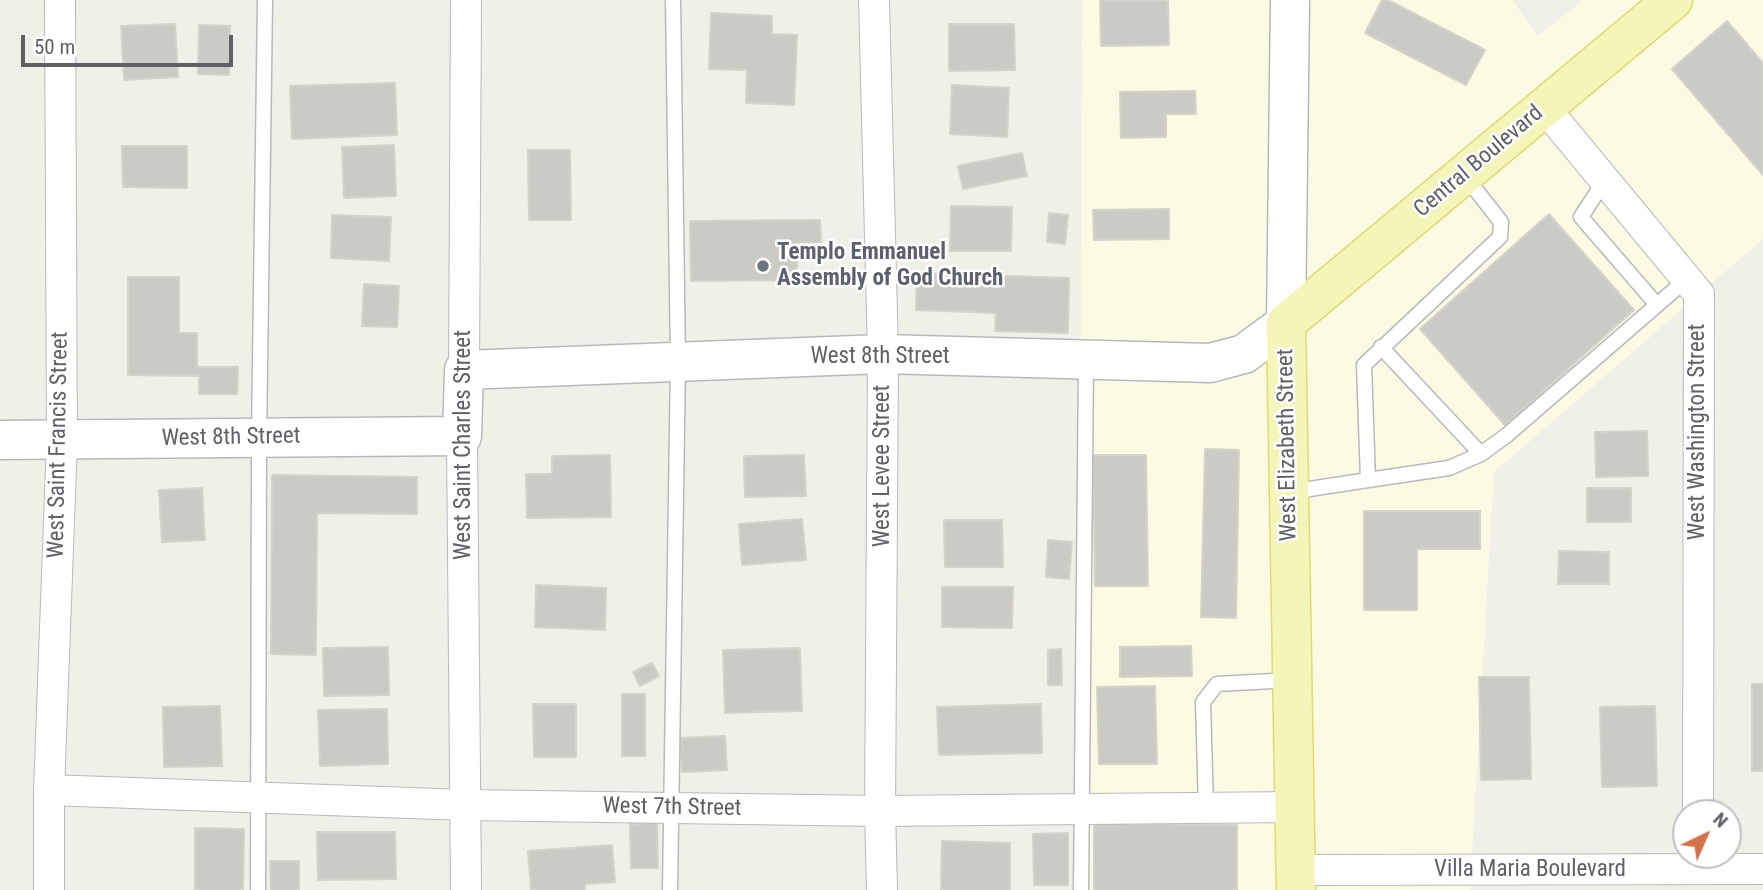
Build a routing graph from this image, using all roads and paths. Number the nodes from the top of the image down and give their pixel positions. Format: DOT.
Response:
graph roads {
  1 [pos="60,0"];
  2 [pos="264,0"];
  3 [pos="466,0"];
  4 [pos="673,0"];
  5 [pos="874,0"];
  6 [pos="1290,0"];
  7 [pos="1674,0"];
  8 [pos="1544,107"];
  9 [pos="1464,175"];
  10 [pos="1605,180"];
  11 [pos="1687,279"];
  12 [pos="1657,305"];
  13 [pos="1286,323"];
  14 [pos="1381,347"];
  15 [pos="883,354"];
  16 [pos="1087,359"];
  17 [pos="678,362"];
  18 [pos="464,370"];
  19 [pos="462,436"];
  20 [pos="259,438"];
  21 [pos="0,440"];
  22 [pos="62,440"];
  23 [pos="1481,454"];
  24 [pos="1368,480"];
  25 [pos="1289,492"];
  26 [pos="1293,680"];
  27 [pos="49,790"];
  28 [pos="258,797"];
  29 [pos="1698,799"];
  30 [pos="466,805"];
  31 [pos="1295,807"];
  32 [pos="670,808"];
  33 [pos="1081,809"];
  34 [pos="1206,809"];
  35 [pos="880,811"];
  36 [pos="1763,869"];
  37 [pos="1698,872"];
  38 [pos="1296,880"];
  39 [pos="49,890"];
  40 [pos="258,890"];
  41 [pos="466,890"];
  42 [pos="670,890"];
  43 [pos="882,890"];
  44 [pos="1082,890"];
  1 -- 22 [label="street, West Saint Francis Street"];
  2 -- 20 [label="lane"];
  3 -- 18 [label="street, West Saint Charles Street"];
  4 -- 17 [label="lane"];
  5 -- 15 [label="street, West Levee Street"];
  6 -- 13 [label="street, West Elizabeth Street"];
  7 -- 8 [label="main road, Central Boulevard"];
  8 -- 9 [label="main road, Central Boulevard"];
  8 -- 10 [label="street, West Washington Street"];
  9 -- 13 [label="main road, Central Boulevard"];
  9 -- 14 [label="lane"];
  10 -- 11 [label="street, West Washington Street"];
  10 -- 12 [label="lane"];
  11 -- 12 [label="lane"];
  11 -- 29 [label="street, West Washington Street"];
  12 -- 23 [label="lane"];
  13 -- 16 [label="street, West 8th Street"];
  13 -- 25 [label="main road, West Elizabeth Street"];
  14 -- 23 [label="lane"];
  14 -- 24 [label="lane"];
  15 -- 16 [label="street, West 8th Street"];
  15 -- 17 [label="street, West 8th Street"];
  15 -- 35 [label="street, West Levee Street"];
  16 -- 33 [label="lane"];
  17 -- 18 [label="street, West 8th Street"];
  17 -- 32 [label="lane"];
  18 -- 19 [label="street, West Saint Charles Street"];
  19 -- 20 [label="street, West 8th Street"];
  19 -- 30 [label="street, West Saint Charles Street"];
  20 -- 22 [label="street, West 8th Street"];
  20 -- 28 [label="lane"];
  21 -- 22 [label="street, West 8th Street"];
  22 -- 27 [label="street, West Saint Francis Street"];
  23 -- 24 [label="lane"];
  24 -- 25 [label="lane"];
  25 -- 26 [label="main road, West Elizabeth Street"];
  26 -- 31 [label="main road, West Elizabeth Street"];
  26 -- 34 [label="lane"];
  27 -- 28 [label="street, West 7th Street"];
  27 -- 39 [label="street, West Saint Francis Street"];
  28 -- 30 [label="street, West 7th Street"];
  28 -- 40 [label="lane"];
  30 -- 32 [label="street, West 7th Street"];
  30 -- 41 [label="street, West Saint Charles Street"];
  31 -- 34 [label="street, West 7th Street"];
  31 -- 38 [label="main road, West Elizabeth Street"];
  32 -- 35 [label="street, West 7th Street"];
  32 -- 42 [label="lane"];
  33 -- 34 [label="street, West 7th Street"];
  33 -- 35 [label="street, West 7th Street"];
  33 -- 44 [label="lane"];
  35 -- 43 [label="street, West Levee Street"];
  36 -- 37 [label="street, Villa Maria Boulevard"];
  37 -- 38 [label="street, Villa Maria Boulevard"];
}
